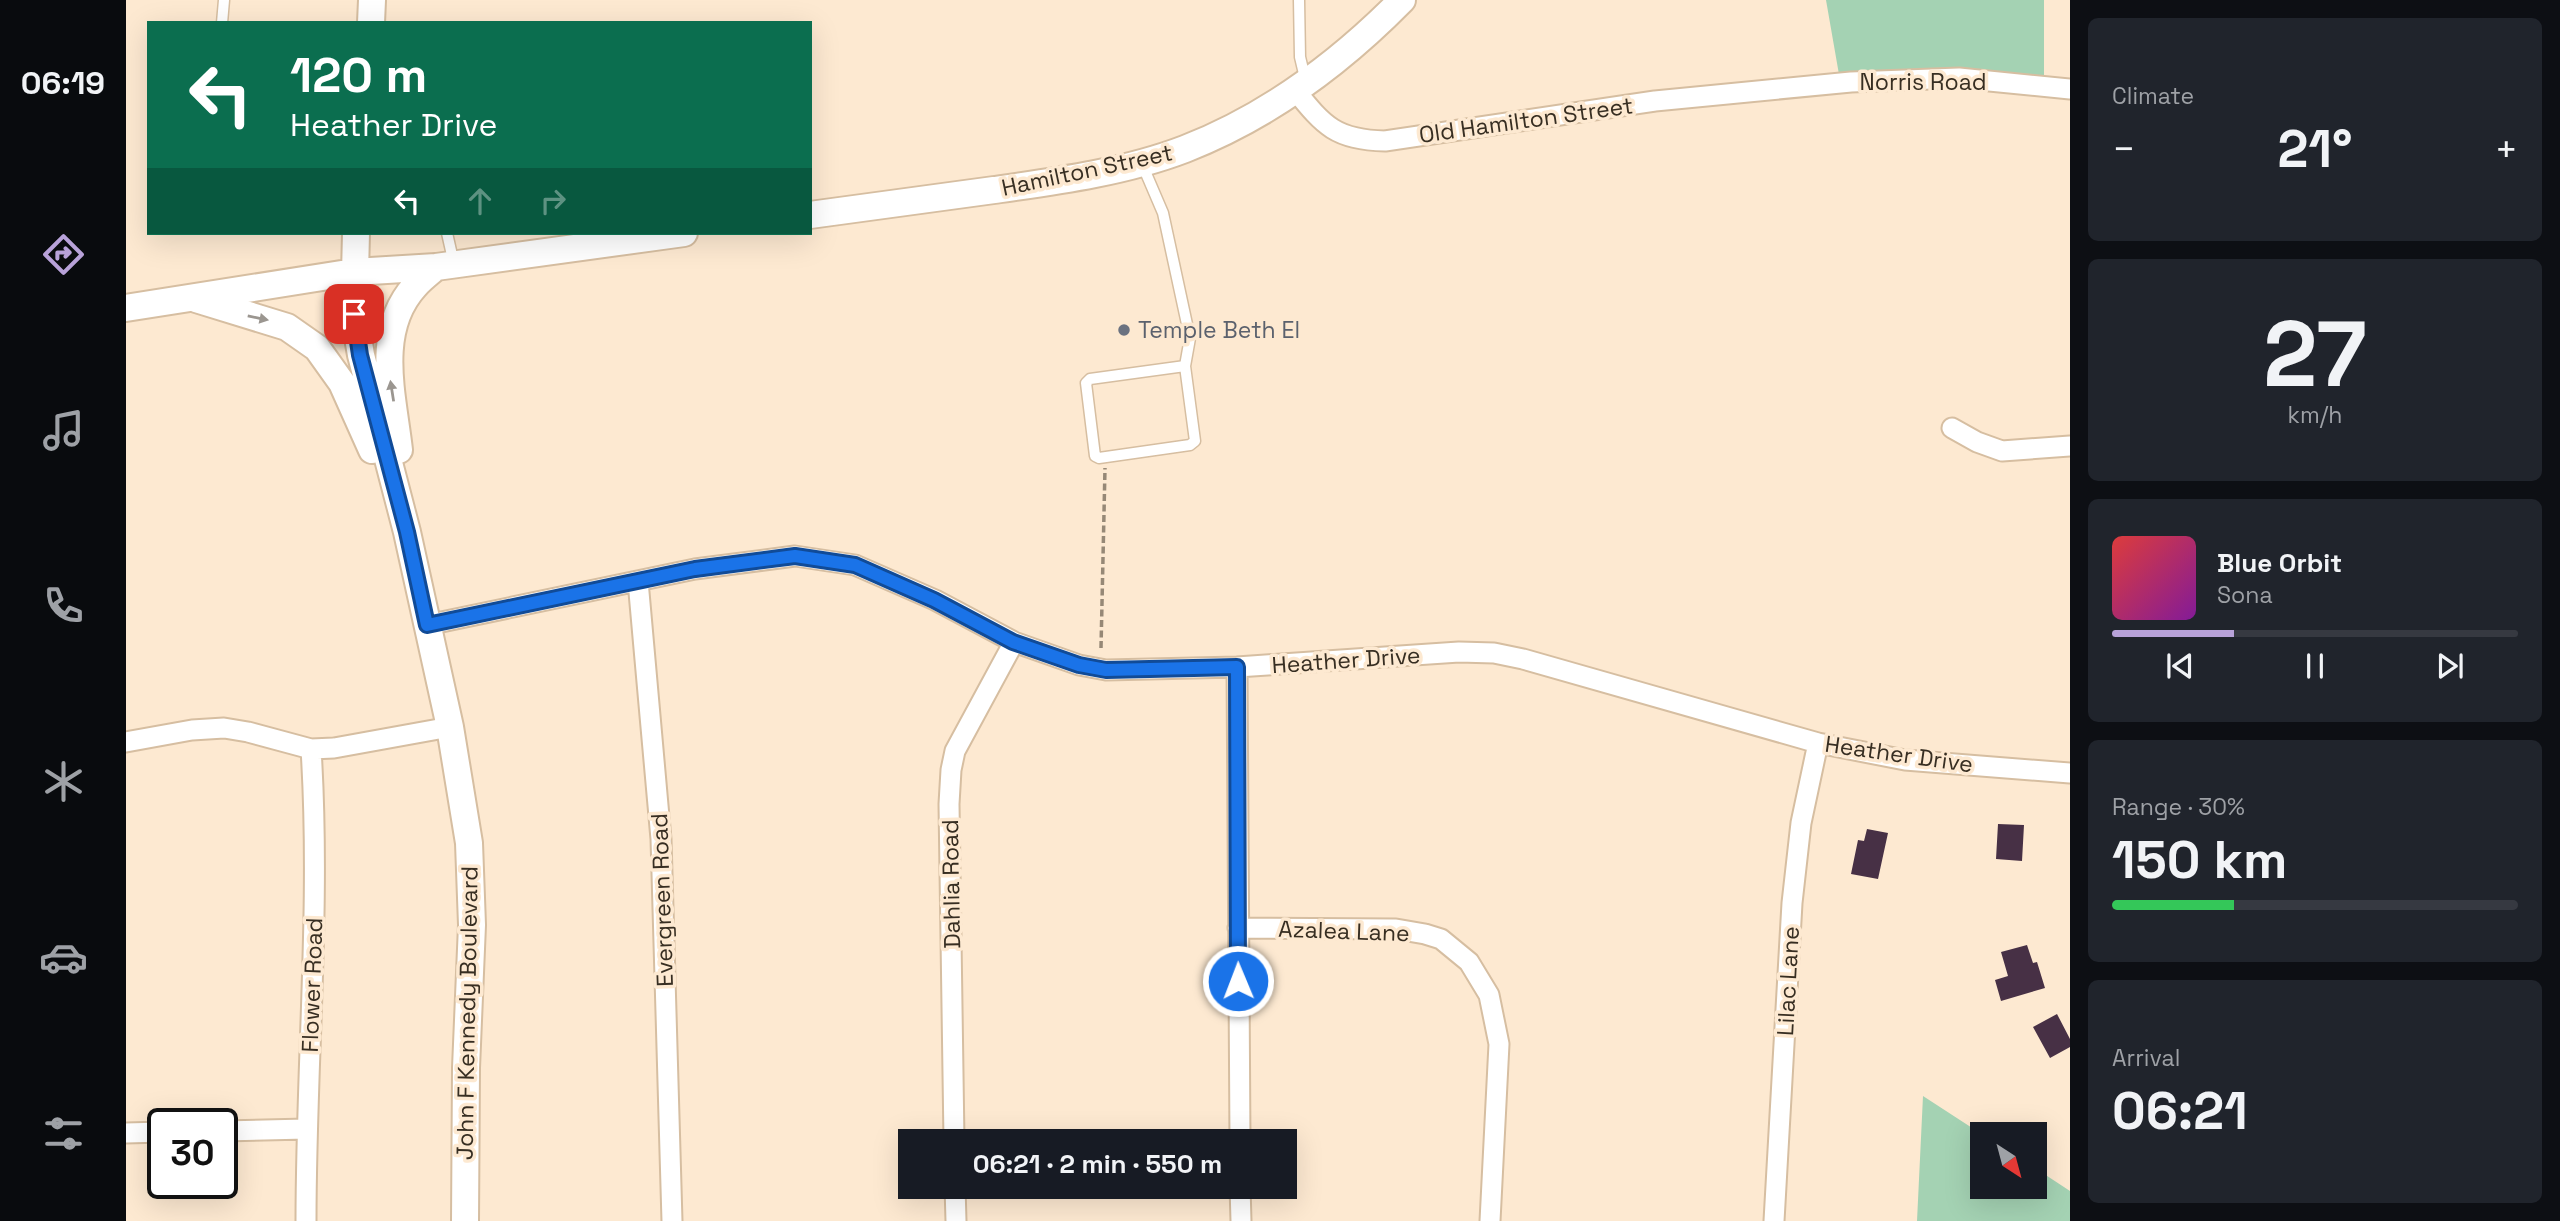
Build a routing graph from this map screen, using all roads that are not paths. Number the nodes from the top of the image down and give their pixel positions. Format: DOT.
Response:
graph roads {
  1 [pos="224,0"];
  2 [pos="372,0"];
  3 [pos="1299,0"];
  4 [pos="1402,0"];
  5 [pos="222,21"];
  6 [pos="371,21"];
  7 [pos="1301,86"];
  8 [pos="1775,89"];
  9 [pos="2070,89"];
  10 [pos="1142,163"];
  11 [pos="812,215"];
  12 [pos="356,235"];
  13 [pos="447,235"];
  14 [pos="670,235"];
  15 [pos="445,266"];
  16 [pos="354,272"];
  17 [pos="192,298"];
  18 [pos="126,309"];
  19 [pos="1185,366"];
  20 [pos="1952,428"];
  21 [pos="2070,446"];
  22 [pos="407,532"];
  23 [pos="638,581"];
  24 [pos="427,625"];
  25 [pos="1013,642"];
  26 [pos="1237,667"];
  27 [pos="450,727"];
  28 [pos="126,742"];
  29 [pos="1818,743"];
  30 [pos="311,749"];
  31 [pos="2070,773"];
  32 [pos="1238,928"];
  33 [pos="306,1129"];
  34 [pos="954,1129"];
  35 [pos="1240,1129"];
  36 [pos="238,1131"];
  37 [pos="147,1132"];
  38 [pos="126,1133"];
  39 [pos="955,1199"];
  40 [pos="1240,1199"];
  41 [pos="306,1221"];
  42 [pos="465,1221"];
  43 [pos="672,1221"];
  44 [pos="956,1221"];
  45 [pos="1241,1221"];
  46 [pos="1490,1221"];
  47 [pos="1774,1221"];
  1 -- 5 [label="lane"];
  2 -- 6 [label="street"];
  3 -- 7 [label="lane"];
  4 -- 7 [label="street, Hamilton Street"];
  7 -- 8 [label="street, Old Hamilton Street"];
  7 -- 10 [label="street, Hamilton Street"];
  8 -- 9 [label="street, Norris Road"];
  10 -- 11 [label="street, Hamilton Street"];
  10 -- 19 [label="lane"];
  12 -- 16 [label="street, John F Kennedy Boulevard"];
  13 -- 15 [label="lane"];
  14 -- 15 [label="street"];
  15 -- 16 [label="street"];
  22 -- 15 [label="street, one-way"];
  16 -- 17 [label="street"];
  16 -- 22 [label="street, John F Kennedy Boulevard"];
  17 -- 18 [label="street"];
  17 -- 22 [label="street, one-way"];
  19 -- 19 [label="lane"];
  20 -- 21 [label="street"];
  22 -- 24 [label="street, John F Kennedy Boulevard"];
  23 -- 24 [label="street, Heather Drive"];
  23 -- 25 [label="street, Heather Drive"];
  23 -- 43 [label="street, Evergreen Road"];
  24 -- 27 [label="street, John F Kennedy Boulevard"];
  25 -- 26 [label="street, Heather Drive"];
  25 -- 34 [label="street, Dahlia Road"];
  26 -- 29 [label="street, Heather Drive"];
  26 -- 32 [label="street"];
  27 -- 30 [label="street"];
  27 -- 42 [label="street, John F Kennedy Boulevard"];
  28 -- 30 [label="street"];
  29 -- 31 [label="street, Heather Drive"];
  29 -- 47 [label="street, Lilac Lane"];
  30 -- 33 [label="street, Flower Road"];
  32 -- 35 [label="street"];
  32 -- 46 [label="street, Azalea Lane"];
  33 -- 36 [label="street"];
  33 -- 41 [label="street, Flower Road"];
  37 -- 38 [label="street"];
  39 -- 44 [label="street"];
  40 -- 45 [label="street"];
}
